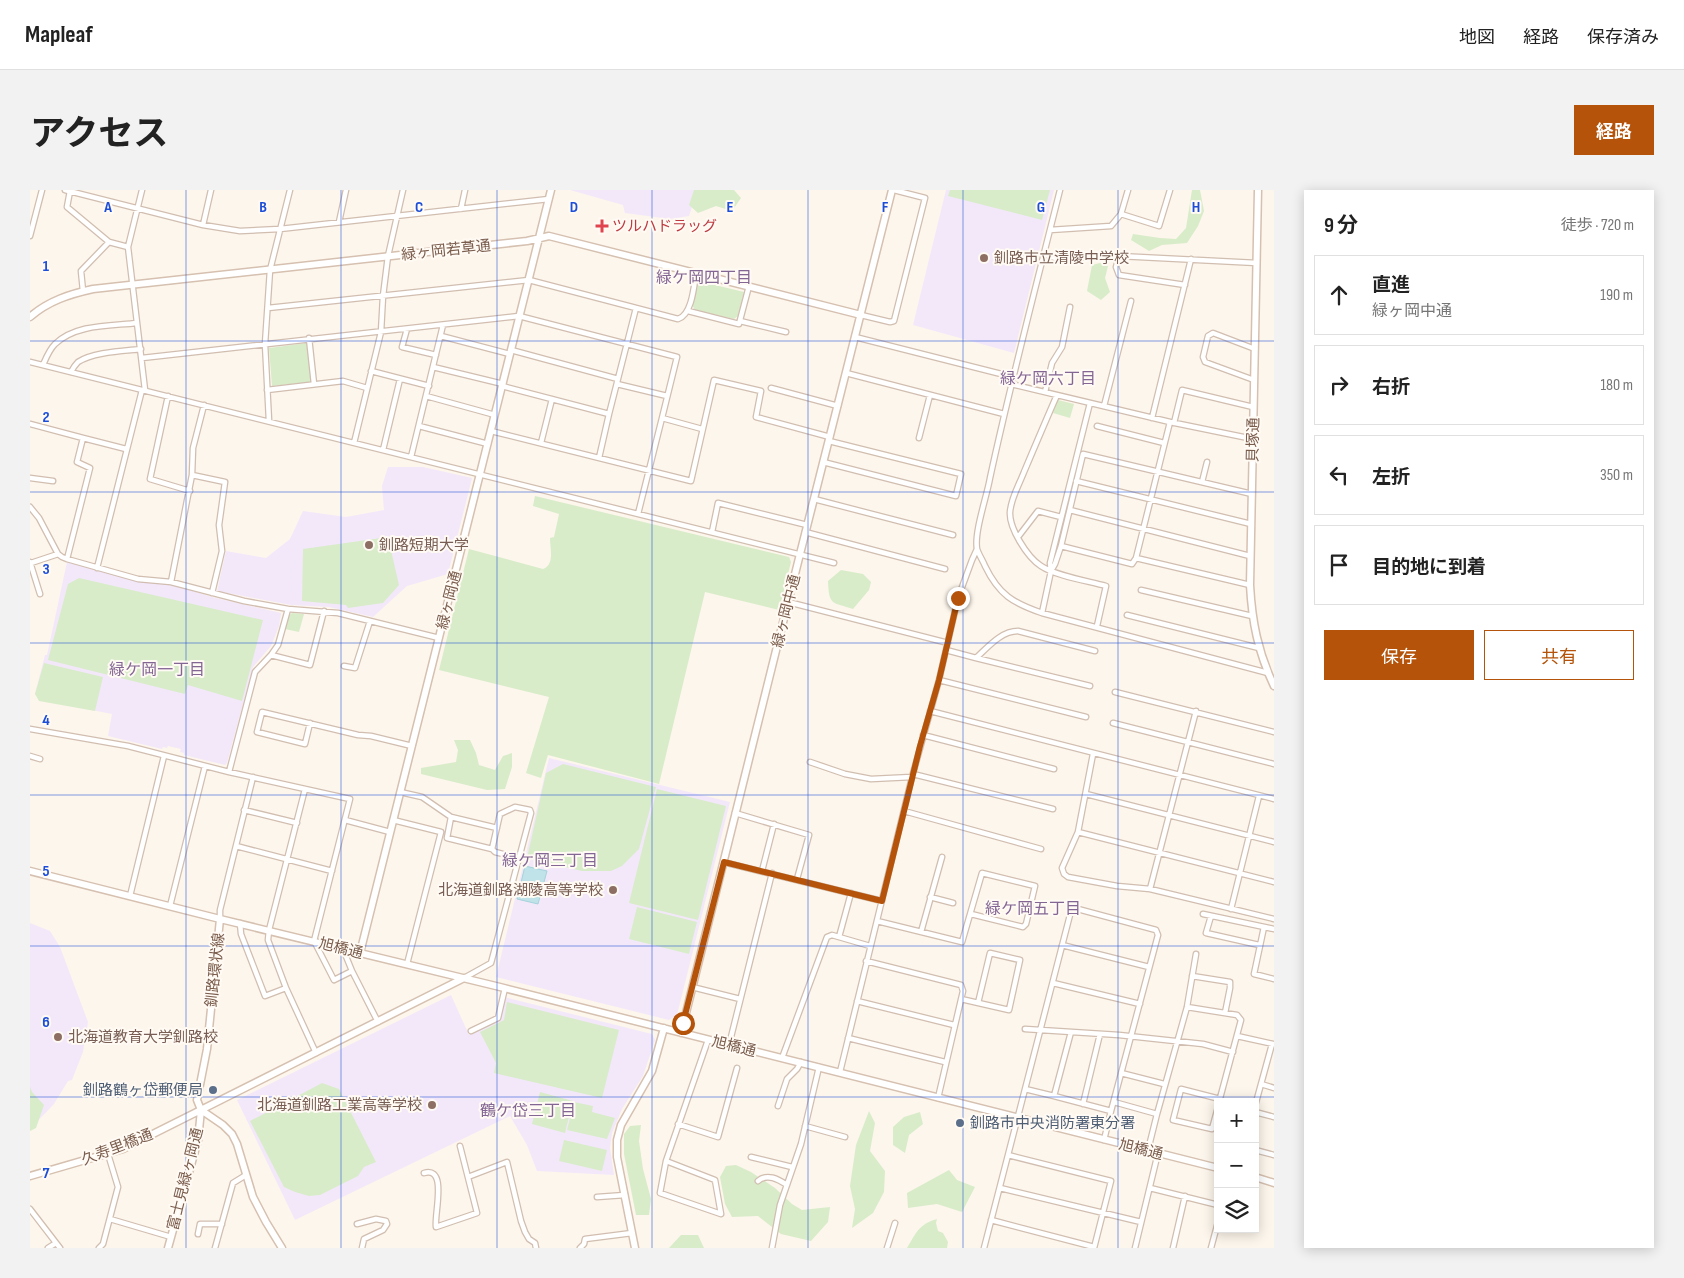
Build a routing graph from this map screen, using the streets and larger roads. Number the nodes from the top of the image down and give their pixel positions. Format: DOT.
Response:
graph roads {
  1 [pos="42,190"];
  2 [pos="92,190"];
  3 [pos="142,190"];
  4 [pos="211,190"];
  5 [pos="290,190"];
  6 [pos="346,190"];
  7 [pos="403,190"];
  8 [pos="464,190"];
  9 [pos="551,190"];
  10 [pos="893,190"];
  11 [pos="1060,190"];
  12 [pos="1128,190"];
  13 [pos="1170,190"];
  14 [pos="1258,190"];
  15 [pos="68,191"];
  16 [pos="90,196"];
  17 [pos="549,199"];
  18 [pos="138,208"];
  19 [pos="461,209"];
  20 [pos="1121,214"];
  21 [pos="397,216"];
  22 [pos="339,222"];
  23 [pos="203,225"];
  24 [pos="280,229"];
  25 [pos="1050,230"];
  26 [pos="30,236"];
  27 [pos="539,238"];
  28 [pos="109,242"];
  29 [pos="128,247"];
  30 [pos="1043,254"];
  31 [pos="388,256"];
  32 [pos="1118,256"];
  33 [pos="1191,259"];
  34 [pos="1256,263"];
  35 [pos="270,270"];
  36 [pos="696,273"];
  37 [pos="529,280"];
  38 [pos="133,284"];
  39 [pos="1185,285"];
  40 [pos="749,286"];
  41 [pos="83,291"];
  42 [pos="383,296"];
  43 [pos="1131,301"];
  44 [pos="1070,307"];
  45 [pos="268,308"];
  46 [pos="636,308"];
  47 [pos="688,310"];
  48 [pos="861,314"];
  49 [pos="519,316"];
  50 [pos="30,317"];
  51 [pos="740,321"];
  52 [pos="138,323"];
  53 [pos="443,325"];
  54 [pos="407,328"];
  55 [pos="381,332"];
  56 [pos="786,332"];
  57 [pos="441,336"];
  58 [pos="855,337"];
  59 [pos="309,338"];
  60 [pos="627,343"];
  61 [pos="265,344"];
  62 [pos="141,349"];
  63 [pos="1255,349"];
  64 [pos="510,352"];
  65 [pos="436,355"];
  66 [pos="142,358"];
  67 [pos="30,362"];
  68 [pos="43,365"];
  69 [pos="434,367"];
  70 [pos="371,371"];
  71 [pos="71,372"];
  72 [pos="846,373"];
  73 [pos="1012,377"];
  74 [pos="400,379"];
  75 [pos="1254,380"];
  76 [pos="617,381"];
  77 [pos="314,384"];
  78 [pos="1011,384"];
  79 [pos="503,385"];
  80 [pos="429,386"];
  81 [pos="367,388"];
  82 [pos="770,388"];
  83 [pos="143,390"];
  84 [pos="267,390"];
  85 [pos="1045,392"];
  86 [pos="930,395"];
  87 [pos="1056,395"];
  88 [pos="168,396"];
  89 [pos="426,396"];
  90 [pos="667,396"];
  91 [pos="552,399"];
  92 [pos="1090,403"];
  93 [pos="204,405"];
  94 [pos="838,406"];
  95 [pos="1104,406"];
  96 [pos="1253,407"];
  97 [pos="609,414"];
  98 [pos="1004,414"];
  99 [pos="495,415"];
  100 [pos="662,418"];
  101 [pos="1152,418"];
  102 [pos="269,421"];
  103 [pos="1172,423"];
  104 [pos="30,424"];
  105 [pos="419,426"];
  106 [pos="1098,426"];
  107 [pos="702,429"];
  108 [pos="491,431"];
  109 [pos="83,438"];
  110 [pos="919,438"];
  111 [pos="829,439"];
  112 [pos="1253,439"];
  113 [pos="354,443"];
  114 [pos="541,443"];
  115 [pos="1164,443"];
  116 [pos="488,444"];
  117 [pos="126,449"];
  118 [pos="383,450"];
  119 [pos="411,457"];
  120 [pos="598,458"];
  121 [pos="823,462"];
  122 [pos="1207,462"];
  123 [pos="649,470"];
  124 [pos="1157,471"];
  125 [pos="480,474"];
  126 [pos="192,475"];
  127 [pos="30,478"];
  128 [pos="53,481"];
  129 [pos="1076,481"];
  130 [pos="1202,482"];
  131 [pos="190,491"];
  132 [pos="1252,494"];
  133 [pos="814,499"];
  134 [pos="1150,500"];
  135 [pos="30,507"];
  136 [pos="1070,510"];
  137 [pos="638,514"];
  138 [pos="1061,517"];
  139 [pos="1251,524"];
  140 [pos="806,528"];
  141 [pos="1143,529"];
  142 [pos="712,532"];
  143 [pos="953,535"];
  144 [pos="1018,537"];
  145 [pos="1061,546"];
  146 [pos="977,549"];
  147 [pos="58,554"];
  148 [pos="800,554"];
  149 [pos="1250,556"];
  150 [pos="1136,558"];
  151 [pos="67,559"];
  152 [pos="834,562"];
  153 [pos="31,563"];
  154 [pos="97,568"];
  155 [pos="945,569"];
  156 [pos="1051,571"];
  157 [pos="170,582"];
  158 [pos="1250,585"];
  159 [pos="1141,590"];
  160 [pos="212,593"];
  161 [pos="40,594"];
  162 [pos="788,602"];
  163 [pos="288,610"];
  164 [pos="324,611"];
  165 [pos="1042,613"];
  166 [pos="1127,615"];
  167 [pos="1252,616"];
  168 [pos="370,621"];
  169 [pos="1097,626"];
  170 [pos="439,638"];
  171 [pos="948,643"];
  172 [pos="1259,648"];
  173 [pos="946,650"];
  174 [pos="1095,651"];
  175 [pos="271,655"];
  176 [pos="976,658"];
  177 [pos="344,666"];
  178 [pos="1268,673"];
  179 [pos="939,680"];
  180 [pos="1090,686"];
  181 [pos="1274,686"];
  182 [pos="1115,692"];
  183 [pos="930,711"];
  184 [pos="1196,711"];
  185 [pos="1086,717"];
  186 [pos="310,723"];
  187 [pos="1113,723"];
  188 [pos="30,728"];
  189 [pos="1274,732"];
  190 [pos="924,735"];
  191 [pos="1187,742"];
  192 [pos="412,746"];
  193 [pos="1093,754"];
  194 [pos="30,756"];
  195 [pos="164,756"];
  196 [pos="40,759"];
  197 [pos="810,762"];
  198 [pos="1274,764"];
  199 [pos="206,766"];
  200 [pos="1054,769"];
  201 [pos="229,772"];
  202 [pos="913,775"];
  203 [pos="1179,775"];
  204 [pos="253,777"];
  205 [pos="305,789"];
  206 [pos="400,792"];
  207 [pos="1086,794"];
  208 [pos="1259,796"];
  209 [pos="1274,799"];
  210 [pos="1053,809"];
  211 [pos="244,810"];
  212 [pos="904,811"];
  213 [pos="735,813"];
  214 [pos="1169,816"];
  215 [pos="451,817"];
  216 [pos="345,820"];
  217 [pos="393,820"];
  218 [pos="297,823"];
  219 [pos="774,824"];
  220 [pos="497,828"];
  221 [pos="390,832"];
  222 [pos="1078,832"];
  223 [pos="1248,836"];
  224 [pos="1274,842"];
  225 [pos="236,846"];
  226 [pos="492,849"];
  227 [pos="1041,849"];
  228 [pos="1158,853"];
  229 [pos="942,856"];
  230 [pos="519,858"];
  231 [pos="288,859"];
  232 [pos="724,862"];
  233 [pos="30,871"];
  234 [pos="332,871"];
  235 [pos="762,871"];
  236 [pos="772,873"];
  237 [pos="1240,873"];
  238 [pos="797,880"];
  239 [pos="1274,882"];
  240 [pos="1150,889"];
  241 [pos="851,893"];
  242 [pos="130,896"];
  243 [pos="930,897"];
  244 [pos="882,901"];
  245 [pos="953,903"];
  246 [pos="170,906"];
  247 [pos="1231,909"];
  248 [pos="971,914"];
  249 [pos="1203,914"];
  250 [pos="1211,916"];
  251 [pos="220,919"];
  252 [pos="1274,919"];
  253 [pos="877,921"];
  254 [pos="240,923"];
  255 [pos="1264,926"];
  256 [pos="1274,929"];
  257 [pos="269,930"];
  258 [pos="921,932"];
  259 [pos="839,937"];
  260 [pos="314,941"];
  261 [pos="1062,945"];
  262 [pos="1259,945"];
  263 [pos="870,946"];
  264 [pos="343,948"];
  265 [pos="360,953"];
  266 [pos="1196,954"];
  267 [pos="866,961"];
  268 [pos="407,964"];
  269 [pos="1149,967"];
  270 [pos="352,971"];
  271 [pos="1192,976"];
  272 [pos="464,978"];
  273 [pos="1274,979"];
  274 [pos="1053,983"];
  275 [pos="692,987"];
  276 [pos="286,988"];
  277 [pos="505,988"];
  278 [pos="740,999"];
  279 [pos="961,999"];
  280 [pos="857,1001"];
  281 [pos="978,1003"];
  282 [pos="1140,1004"];
  283 [pos="1187,1007"];
  284 [pos="1226,1013"];
  285 [pos="378,1022"];
  286 [pos="954,1026"];
  287 [pos="664,1028"];
  288 [pos="1025,1029"];
  289 [pos="1041,1030"];
  290 [pos="471,1031"];
  291 [pos="1071,1032"];
  292 [pos="681,1033"];
  293 [pos="1100,1034"];
  294 [pos="1132,1036"];
  295 [pos="1237,1036"];
  296 [pos="848,1038"];
  297 [pos="708,1040"];
  298 [pos="1178,1041"];
  299 [pos="729,1044"];
  300 [pos="1273,1044"];
  301 [pos="316,1052"];
  302 [pos="1233,1052"];
  303 [pos="782,1058"];
  304 [pos="801,1062"];
  305 [pos="945,1062"];
  306 [pos="819,1067"];
  307 [pos="737,1068"];
  308 [pos="840,1072"];
  309 [pos="1121,1073"];
  310 [pos="1164,1084"];
  311 [pos="1261,1084"];
  312 [pos="1274,1088"];
  313 [pos="1025,1089"];
  314 [pos="1054,1096"];
  315 [pos="938,1098"];
  316 [pos="1214,1098"];
  317 [pos="1221,1098"];
  318 [pos="1257,1098"];
  319 [pos="1114,1102"];
  320 [pos="1082,1104"];
  321 [pos="778,1106"];
  322 [pos="201,1110"];
  323 [pos="1111,1111"];
  324 [pos="1259,1113"];
  325 [pos="1157,1114"];
  326 [pos="1274,1117"];
  327 [pos="1018,1118"];
  328 [pos="1214,1122"];
  329 [pos="678,1124"];
  330 [pos="805,1126"];
  331 [pos="845,1137"];
  332 [pos="1104,1140"];
  333 [pos="460,1146"];
  334 [pos="1148,1150"];
  335 [pos="1259,1151"];
  336 [pos="1158,1153"];
  337 [pos="108,1154"];
  338 [pos="1008,1155"];
  339 [pos="1274,1155"];
  340 [pos="751,1157"];
  341 [pos="666,1161"];
  342 [pos="1214,1167"];
  343 [pos="792,1168"];
  344 [pos="424,1173"];
  345 [pos="246,1175"];
  346 [pos="30,1176"];
  347 [pos="468,1177"];
  348 [pos="1259,1178"];
  349 [pos="758,1181"];
  350 [pos="1274,1183"];
  351 [pos="787,1185"];
  352 [pos="1000,1188"];
  353 [pos="1150,1188"];
  354 [pos="625,1195"];
  355 [pos="1185,1196"];
  356 [pos="596,1197"];
  357 [pos="1214,1204"];
  358 [pos="30,1209"];
  359 [pos="1104,1214"];
  360 [pos="110,1220"];
  361 [pos="991,1220"];
  362 [pos="1141,1222"];
  363 [pos="895,1223"];
  364 [pos="222,1224"];
  365 [pos="358,1224"];
  366 [pos="632,1233"];
  367 [pos="1215,1233"];
  368 [pos="198,1234"];
  369 [pos="171,1238"];
  370 [pos="56,1243"];
  371 [pos="1094,1247"];
  372 [pos="48,1248"];
  373 [pos="60,1248"];
  374 [pos="99,1248"];
  375 [pos="168,1248"];
  376 [pos="215,1248"];
  377 [pos="282,1248"];
  378 [pos="362,1248"];
  379 [pos="536,1248"];
  380 [pos="580,1248"];
  381 [pos="635,1248"];
  382 [pos="772,1248"];
  383 [pos="887,1248"];
  384 [pos="984,1248"];
  385 [pos="1135,1248"];
  386 [pos="1173,1248"];
  387 [pos="1211,1248"];
  1 -- 26 [label="street"];
  2 -- 16 [label="street"];
  3 -- 18 [label="street"];
  4 -- 23 [label="street"];
  5 -- 24 [label="street"];
  6 -- 22 [label="street"];
  7 -- 21 [label="street"];
  8 -- 19 [label="street"];
  9 -- 17 [label="street, 緑ヶ岡通"];
  10 -- 48 [label="street, 緑ヶ岡中通"];
  10 -- 48 [label="street"];
  11 -- 25 [label="street"];
  12 -- 20 [label="street"];
  13 -- 20 [label="street"];
  14 -- 34 [label="street, 貝塚通"];
  15 -- 16 [label="street"];
  15 -- 28 [label="street"];
  16 -- 18 [label="street"];
  17 -- 19 [label="street"];
  17 -- 27 [label="street, 緑ヶ岡通"];
  18 -- 23 [label="street"];
  18 -- 29 [label="street"];
  19 -- 21 [label="street"];
  20 -- 25 [label="street"];
  21 -- 22 [label="street"];
  21 -- 31 [label="street"];
  22 -- 24 [label="street"];
  23 -- 24 [label="street"];
  24 -- 35 [label="street"];
  25 -- 30 [label="street"];
  27 -- 31 [label="street, 緑ヶ岡若草通"];
  27 -- 36 [label="street, 緑ヶ岡若草通"];
  27 -- 37 [label="street, 緑ヶ岡通"];
  28 -- 29 [label="street"];
  28 -- 41 [label="street"];
  29 -- 38 [label="street"];
  30 -- 32 [label="street"];
  30 -- 73 [label="street"];
  31 -- 35 [label="street, 緑ヶ岡若草通"];
  31 -- 42 [label="street"];
  32 -- 33 [label="street"];
  32 -- 39 [label="street"];
  33 -- 34 [label="street"];
  33 -- 39 [label="street"];
  34 -- 63 [label="street, 貝塚通"];
  35 -- 38 [label="street, 緑ヶ岡若草通"];
  35 -- 45 [label="street"];
  36 -- 40 [label="street, 緑ヶ岡若草通"];
  36 -- 47 [label="street"];
  37 -- 42 [label="street"];
  37 -- 46 [label="street"];
  37 -- 49 [label="street, 緑ヶ岡通"];
  38 -- 41 [label="street, 緑ヶ岡若草通"];
  38 -- 52 [label="street"];
  39 -- 101 [label="street"];
  40 -- 48 [label="street, 緑ヶ岡若草通"];
  40 -- 51 [label="street"];
  41 -- 50 [label="street, 緑ヶ岡若草通"];
  42 -- 45 [label="street"];
  42 -- 55 [label="street"];
  43 -- 95 [label="street"];
  44 -- 85 [label="street"];
  45 -- 61 [label="street"];
  46 -- 47 [label="street"];
  46 -- 60 [label="street"];
  47 -- 51 [label="street"];
  48 -- 58 [label="street, 緑ヶ岡中通"];
  49 -- 53 [label="street"];
  49 -- 60 [label="street"];
  49 -- 64 [label="street, 緑ヶ岡通"];
  51 -- 56 [label="street"];
  52 -- 62 [label="street"];
  52 -- 68 [label="street"];
  53 -- 54 [label="street"];
  53 -- 57 [label="street"];
  54 -- 55 [label="street"];
  54 -- 65 [label="street"];
  55 -- 59 [label="street"];
  55 -- 70 [label="street"];
  57 -- 64 [label="street"];
  57 -- 65 [label="street"];
  58 -- 72 [label="street, 緑ヶ岡中通"];
  58 -- 73 [label="street"];
  59 -- 61 [label="street"];
  59 -- 77 [label="street"];
  60 -- 76 [label="street"];
  60 -- 90 [label="street"];
  61 -- 66 [label="street"];
  61 -- 84 [label="street"];
  62 -- 66 [label="street"];
  62 -- 71 [label="street"];
  63 -- 75 [label="street, 貝塚通"];
  63 -- 75 [label="street"];
  64 -- 76 [label="street"];
  64 -- 79 [label="street, 緑ヶ岡通"];
  65 -- 69 [label="street"];
  66 -- 83 [label="street"];
  67 -- 68 [label="street"];
  68 -- 71 [label="street"];
  69 -- 79 [label="street"];
  69 -- 80 [label="street"];
  70 -- 74 [label="street"];
  70 -- 81 [label="street"];
  71 -- 83 [label="street"];
  72 -- 86 [label="street"];
  72 -- 94 [label="street, 緑ヶ岡中通"];
  73 -- 78 [label="street"];
  74 -- 80 [label="street"];
  74 -- 118 [label="street"];
  75 -- 96 [label="street, 貝塚通"];
  76 -- 90 [label="street"];
  76 -- 97 [label="street"];
  77 -- 81 [label="street"];
  77 -- 84 [label="street"];
  78 -- 85 [label="street"];
  78 -- 98 [label="street"];
  79 -- 91 [label="street"];
  79 -- 99 [label="street, 緑ヶ岡通"];
  80 -- 89 [label="street"];
  81 -- 113 [label="street"];
  82 -- 94 [label="street"];
  83 -- 88 [label="street"];
  83 -- 117 [label="street"];
  84 -- 102 [label="street"];
  85 -- 87 [label="street"];
  86 -- 98 [label="street"];
  86 -- 110 [label="street"];
  87 -- 92 [label="street"];
  87 -- 144 [label="street"];
  88 -- 93 [label="street"];
  88 -- 131 [label="street"];
  89 -- 99 [label="street"];
  89 -- 105 [label="street"];
  90 -- 100 [label="street"];
  91 -- 97 [label="street"];
  91 -- 114 [label="street"];
  92 -- 95 [label="street"];
  92 -- 138 [label="street"];
  93 -- 102 [label="street"];
  93 -- 126 [label="street"];
  94 -- 111 [label="street, 緑ヶ岡中通"];
  95 -- 101 [label="street"];
  96 -- 103 [label="street"];
  96 -- 112 [label="street, 貝塚通"];
  97 -- 120 [label="street"];
  98 -- 146 [label="street"];
  99 -- 108 [label="street, 緑ヶ岡通"];
  100 -- 107 [label="street"];
  100 -- 123 [label="street"];
  101 -- 103 [label="street"];
  102 -- 113 [label="street"];
  103 -- 112 [label="street"];
  103 -- 115 [label="street"];
  104 -- 109 [label="street"];
  105 -- 116 [label="street"];
  105 -- 119 [label="street"];
  106 -- 115 [label="street"];
  107 -- 111 [label="street"];
  107 -- 123 [label="street"];
  108 -- 114 [label="street"];
  108 -- 116 [label="street, 緑ヶ岡通"];
  109 -- 117 [label="street"];
  109 -- 151 [label="street"];
  111 -- 121 [label="street, 緑ヶ岡中通"];
  111 -- 121 [label="street"];
  112 -- 132 [label="street, 貝塚通"];
  113 -- 118 [label="street"];
  114 -- 120 [label="street"];
  115 -- 124 [label="street"];
  116 -- 125 [label="street, 緑ヶ岡通"];
  117 -- 154 [label="street"];
  118 -- 119 [label="street"];
  119 -- 125 [label="street"];
  120 -- 123 [label="street"];
  121 -- 133 [label="street, 緑ヶ岡中通"];
  122 -- 130 [label="street"];
  123 -- 137 [label="street"];
  124 -- 129 [label="street"];
  124 -- 130 [label="street"];
  124 -- 134 [label="street"];
  125 -- 137 [label="street"];
  125 -- 170 [label="street, 緑ヶ岡通"];
  126 -- 131 [label="street"];
  126 -- 160 [label="street"];
  127 -- 128 [label="street"];
  129 -- 134 [label="street"];
  129 -- 136 [label="street"];
  130 -- 132 [label="street"];
  131 -- 157 [label="street"];
  132 -- 139 [label="street, 貝塚通"];
  133 -- 140 [label="street, 緑ヶ岡中通"];
  133 -- 143 [label="street"];
  134 -- 139 [label="street"];
  134 -- 141 [label="street"];
  135 -- 147 [label="street"];
  136 -- 141 [label="street"];
  136 -- 145 [label="street"];
  137 -- 142 [label="street"];
  138 -- 144 [label="street"];
  138 -- 156 [label="street"];
  139 -- 149 [label="street, 貝塚通"];
  140 -- 142 [label="street"];
  140 -- 148 [label="street, 緑ヶ岡中通"];
  140 -- 155 [label="street"];
  141 -- 149 [label="street"];
  141 -- 150 [label="street"];
  142 -- 148 [label="street"];
  144 -- 156 [label="street"];
  145 -- 150 [label="street"];
  145 -- 156 [label="street"];
  146 -- 165 [label="street"];
  146 -- 171 [label="street"];
  147 -- 151 [label="street"];
  147 -- 153 [label="street"];
  148 -- 152 [label="street"];
  148 -- 162 [label="street, 緑ヶ岡中通"];
  149 -- 158 [label="street, 貝塚通"];
  150 -- 158 [label="street"];
  151 -- 154 [label="street"];
  153 -- 161 [label="street"];
  154 -- 157 [label="street"];
  156 -- 165 [label="street"];
  156 -- 169 [label="street"];
  157 -- 160 [label="street"];
  158 -- 167 [label="street, 貝塚通"];
  159 -- 167 [label="street"];
  160 -- 163 [label="street"];
  162 -- 171 [label="street"];
  162 -- 213 [label="street, 緑ヶ岡中通"];
  163 -- 164 [label="street"];
  163 -- 175 [label="street"];
  164 -- 168 [label="street"];
  164 -- 175 [label="street"];
  165 -- 169 [label="street"];
  166 -- 172 [label="street"];
  167 -- 172 [label="street, 貝塚通"];
  168 -- 170 [label="street"];
  168 -- 177 [label="street"];
  169 -- 178 [label="street"];
  170 -- 192 [label="street, 緑ヶ岡通"];
  171 -- 173 [label="street"];
  172 -- 178 [label="street, 貝塚通"];
  173 -- 176 [label="street"];
  173 -- 179 [label="street"];
  174 -- 176 [label="street"];
  175 -- 201 [label="street"];
  176 -- 180 [label="street"];
  178 -- 181 [label="street, 貝塚通"];
  179 -- 183 [label="street"];
  179 -- 185 [label="street"];
  182 -- 184 [label="street"];
  183 -- 190 [label="street"];
  183 -- 193 [label="street"];
  184 -- 189 [label="street"];
  184 -- 191 [label="street"];
  186 -- 186 [label="street"];
  186 -- 192 [label="street"];
  187 -- 191 [label="street"];
  188 -- 195 [label="street"];
  190 -- 200 [label="street"];
  190 -- 202 [label="street"];
  191 -- 198 [label="street"];
  191 -- 203 [label="street"];
  192 -- 206 [label="street, 緑ヶ岡通"];
  193 -- 203 [label="street"];
  193 -- 207 [label="street"];
  194 -- 196 [label="street"];
  195 -- 199 [label="street"];
  195 -- 242 [label="street"];
  197 -- 202 [label="street"];
  199 -- 201 [label="street"];
  199 -- 246 [label="street"];
  201 -- 204 [label="street"];
  202 -- 210 [label="street"];
  202 -- 212 [label="street"];
  203 -- 208 [label="street"];
  203 -- 214 [label="street"];
  204 -- 205 [label="street"];
  204 -- 211 [label="street"];
  205 -- 216 [label="street"];
  205 -- 218 [label="street"];
  206 -- 215 [label="street"];
  206 -- 217 [label="street, 緑ヶ岡通"];
  207 -- 214 [label="street"];
  207 -- 222 [label="street"];
  208 -- 209 [label="street"];
  208 -- 223 [label="street"];
  211 -- 218 [label="street"];
  211 -- 225 [label="street"];
  212 -- 227 [label="street"];
  212 -- 244 [label="street"];
  213 -- 219 [label="street"];
  213 -- 232 [label="street, 緑ヶ岡中通"];
  214 -- 223 [label="street"];
  214 -- 228 [label="street"];
  215 -- 220 [label="street"];
  215 -- 226 [label="street"];
  216 -- 221 [label="street"];
  216 -- 234 [label="street"];
  217 -- 221 [label="street, 緑ヶ岡通"];
  217 -- 268 [label="street"];
  218 -- 231 [label="street"];
  219 -- 235 [label="street"];
  219 -- 238 [label="street"];
  220 -- 226 [label="street"];
  220 -- 230 [label="street"];
  221 -- 265 [label="street, 緑ヶ岡通"];
  222 -- 228 [label="street"];
  222 -- 240 [label="street"];
  223 -- 224 [label="street"];
  223 -- 237 [label="street"];
  225 -- 231 [label="street"];
  225 -- 251 [label="street"];
  226 -- 230 [label="street"];
  228 -- 237 [label="street"];
  228 -- 240 [label="street"];
  229 -- 243 [label="street"];
  230 -- 272 [label="street"];
  231 -- 234 [label="street"];
  231 -- 257 [label="street"];
  232 -- 235 [label="street"];
  232 -- 275 [label="street, 緑ヶ岡中通"];
  233 -- 242 [label="street, 釧路環状線"];
  234 -- 260 [label="street"];
  235 -- 236 [label="street"];
  236 -- 238 [label="street"];
  236 -- 278 [label="street"];
  237 -- 239 [label="street"];
  237 -- 247 [label="street"];
  238 -- 241 [label="street"];
  240 -- 247 [label="street"];
  241 -- 244 [label="street"];
  241 -- 259 [label="street"];
  242 -- 246 [label="street, 釧路環状線"];
  243 -- 245 [label="street"];
  243 -- 258 [label="street"];
  244 -- 253 [label="street"];
  246 -- 251 [label="street, 釧路環状線"];
  247 -- 252 [label="street"];
  248 -- 248 [label="street"];
  248 -- 258 [label="street"];
  249 -- 250 [label="street"];
  250 -- 255 [label="street"];
  250 -- 262 [label="street"];
  251 -- 254 [label="street, 旭橋通"];
  251 -- 322 [label="street, 釧路環状線"];
  253 -- 258 [label="street"];
  253 -- 263 [label="street"];
  254 -- 257 [label="street, 旭橋通"];
  254 -- 276 [label="street"];
  255 -- 256 [label="street"];
  255 -- 262 [label="street"];
  257 -- 260 [label="street, 旭橋通"];
  257 -- 276 [label="street"];
  259 -- 263 [label="street"];
  259 -- 303 [label="street"];
  260 -- 264 [label="street, 旭橋通"];
  260 -- 270 [label="street"];
  261 -- 269 [label="street"];
  261 -- 269 [label="street"];
  261 -- 274 [label="street"];
  262 -- 273 [label="street"];
  263 -- 267 [label="street"];
  264 -- 265 [label="street, 旭橋通"];
  264 -- 270 [label="street"];
  265 -- 268 [label="street, 旭橋通"];
  266 -- 271 [label="street"];
  267 -- 279 [label="street"];
  267 -- 280 [label="street"];
  268 -- 272 [label="street, 旭橋通"];
  269 -- 282 [label="street"];
  270 -- 285 [label="street"];
  271 -- 283 [label="street"];
  271 -- 284 [label="street"];
  272 -- 277 [label="street, 旭橋通"];
  272 -- 285 [label="street, 久寿里橋通"];
  274 -- 282 [label="street"];
  274 -- 289 [label="street"];
  275 -- 278 [label="street"];
  275 -- 292 [label="street, 緑ヶ岡中通"];
  276 -- 301 [label="street"];
  277 -- 287 [label="street, 旭橋通"];
  277 -- 290 [label="street"];
  278 -- 299 [label="street"];
  279 -- 281 [label="street"];
  279 -- 286 [label="street"];
  280 -- 286 [label="street"];
  280 -- 296 [label="street"];
  281 -- 281 [label="street"];
  282 -- 294 [label="street"];
  283 -- 284 [label="street"];
  283 -- 298 [label="street"];
  284 -- 295 [label="street"];
  285 -- 301 [label="street, 久寿里橋通"];
  286 -- 305 [label="street"];
  287 -- 292 [label="street, 旭橋通"];
  287 -- 354 [label="street"];
  288 -- 289 [label="street"];
  289 -- 291 [label="street"];
  289 -- 313 [label="street"];
  291 -- 293 [label="street"];
  291 -- 314 [label="street"];
  292 -- 297 [label="street, 旭橋通"];
  293 -- 294 [label="street"];
  293 -- 320 [label="street"];
  294 -- 298 [label="street"];
  294 -- 309 [label="street"];
  295 -- 300 [label="street"];
  295 -- 302 [label="street"];
  296 -- 305 [label="street"];
  296 -- 308 [label="street"];
  297 -- 299 [label="street, 旭橋通"];
  297 -- 329 [label="street"];
  298 -- 302 [label="street"];
  298 -- 310 [label="street"];
  299 -- 303 [label="street, 旭橋通"];
  300 -- 311 [label="street"];
  301 -- 322 [label="street, 久寿里橋通"];
  302 -- 317 [label="street"];
  303 -- 304 [label="street, 旭橋通"];
  304 -- 306 [label="street, 旭橋通"];
  304 -- 321 [label="street"];
  305 -- 315 [label="street"];
  306 -- 308 [label="street, 旭橋通"];
  306 -- 330 [label="street"];
  307 -- 329 [label="street"];
  308 -- 315 [label="street, 旭橋通"];
  309 -- 310 [label="street"];
  309 -- 319 [label="street"];
  310 -- 325 [label="street"];
  311 -- 312 [label="street"];
  311 -- 318 [label="street"];
  313 -- 314 [label="street"];
  313 -- 327 [label="street"];
  314 -- 320 [label="street"];
  315 -- 327 [label="street, 旭橋通"];
  316 -- 328 [label="street"];
  319 -- 323 [label="street"];
  319 -- 325 [label="street"];
  320 -- 323 [label="street"];
  322 -- 337 [label="street, 久寿里橋通"];
  322 -- 345 [label="street"];
  322 -- 369 [label="street, 富士見緑ヶ岡通"];
  323 -- 332 [label="street"];
  324 -- 326 [label="street"];
  325 -- 334 [label="street"];
  327 -- 332 [label="street, 旭橋通"];
  327 -- 338 [label="street"];
  329 -- 341 [label="street"];
  330 -- 331 [label="street"];
  330 -- 343 [label="street"];
  332 -- 334 [label="street, 旭橋通"];
  333 -- 347 [label="street"];
  334 -- 336 [label="street, 旭橋通"];
  335 -- 339 [label="street"];
  336 -- 342 [label="street, 旭橋通"];
  336 -- 353 [label="street"];
  337 -- 346 [label="street, 久寿里橋通"];
  337 -- 360 [label="street"];
  338 -- 352 [label="street"];
  338 -- 359 [label="street"];
  340 -- 343 [label="street"];
  341 -- 341 [label="street"];
  343 -- 351 [label="street"];
  344 -- 347 [label="street"];
  345 -- 364 [label="street"];
  345 -- 377 [label="street"];
  347 -- 379 [label="street"];
  348 -- 350 [label="street"];
  349 -- 351 [label="street"];
  351 -- 382 [label="street"];
  352 -- 359 [label="street"];
  352 -- 361 [label="street"];
  353 -- 355 [label="street"];
  353 -- 362 [label="street"];
  354 -- 356 [label="street"];
  354 -- 366 [label="street"];
  355 -- 357 [label="street"];
  355 -- 386 [label="street"];
  358 -- 370 [label="street"];
  359 -- 362 [label="street"];
  359 -- 371 [label="street"];
  360 -- 369 [label="street"];
  360 -- 374 [label="street"];
  361 -- 371 [label="street"];
  361 -- 384 [label="street"];
  362 -- 385 [label="street"];
  363 -- 383 [label="street"];
  364 -- 368 [label="street"];
  364 -- 376 [label="street"];
  365 -- 378 [label="street"];
  366 -- 380 [label="street"];
  366 -- 381 [label="street"];
  367 -- 387 [label="street"];
  369 -- 375 [label="street, 富士見緑ヶ岡通"];
  370 -- 372 [label="street"];
  370 -- 373 [label="street"];
}
